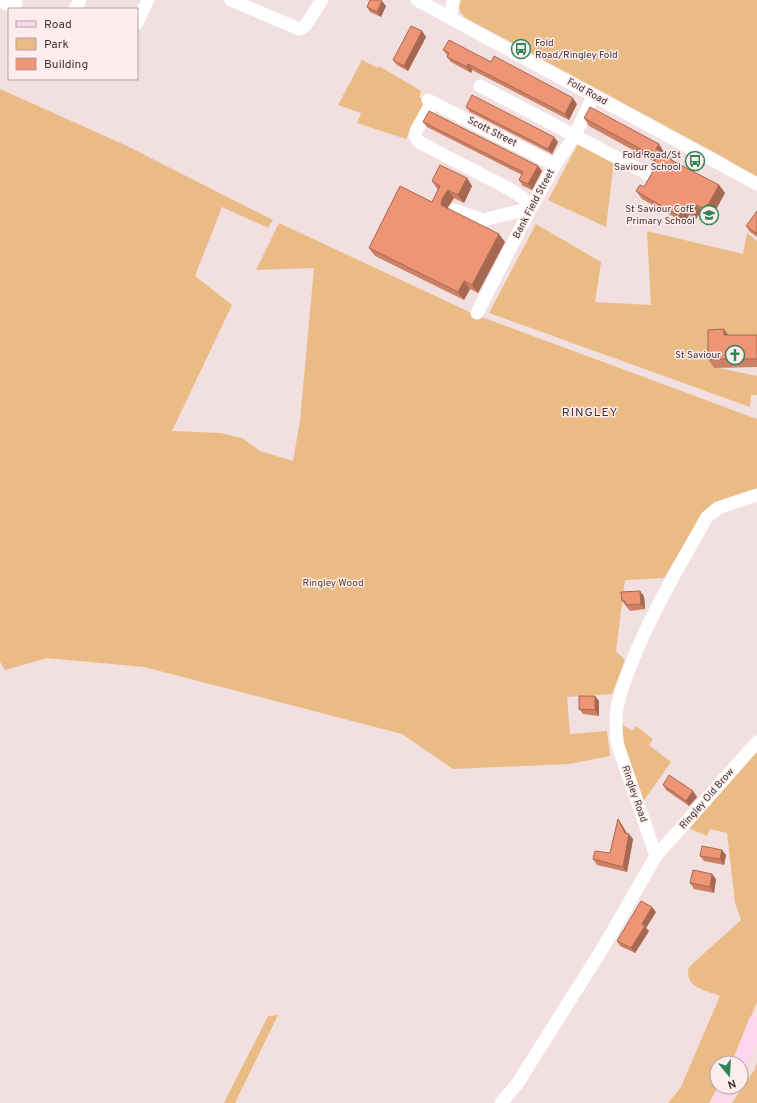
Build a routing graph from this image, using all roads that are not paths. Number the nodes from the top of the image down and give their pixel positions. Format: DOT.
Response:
graph roads {
  1 [pos="148,0"];
  2 [pos="231,0"];
  3 [pos="322,0"];
  4 [pos="417,0"];
  5 [pos="453,0"];
  6 [pos="0,1"];
  7 [pos="18,4"];
  8 [pos="451,17"];
  9 [pos="138,21"];
  10 [pos="480,86"];
  11 [pos="592,96"];
  12 [pos="575,135"];
  13 [pos="555,165"];
  14 [pos="650,175"];
  15 [pos="757,184"];
  16 [pos="531,208"];
  17 [pos="455,210"];
  18 [pos="478,313"];
  19 [pos="757,495"];
  20 [pos="757,742"];
  21 [pos="656,856"];
  22 [pos="757,1021"];
  23 [pos="743,1055"];
  24 [pos="501,1103"];
  1 -- 9 [label="street"];
  2 -- 3 [label="street"];
  4 -- 8 [label="street, Fold Road"];
  5 -- 8 [label="street"];
  6 -- 7 [label="street"];
  8 -- 11 [label="street, Fold Road"];
  10 -- 12 [label="street"];
  11 -- 12 [label="street, Bank Field Street"];
  11 -- 15 [label="street, Fold Road"];
  12 -- 13 [label="street, Bank Field Street"];
  12 -- 14 [label="street"];
  13 -- 16 [label="street, Bank Field Street"];
  13 -- 16 [label="street, Scott Street"];
  16 -- 17 [label="street"];
  16 -- 18 [label="street, Bank Field Street"];
  19 -- 21 [label="street, Ringley Road"];
  20 -- 21 [label="street, Ringley Old Brow"];
  21 -- 24 [label="street"];
  22 -- 23 [label="main road"];
}
